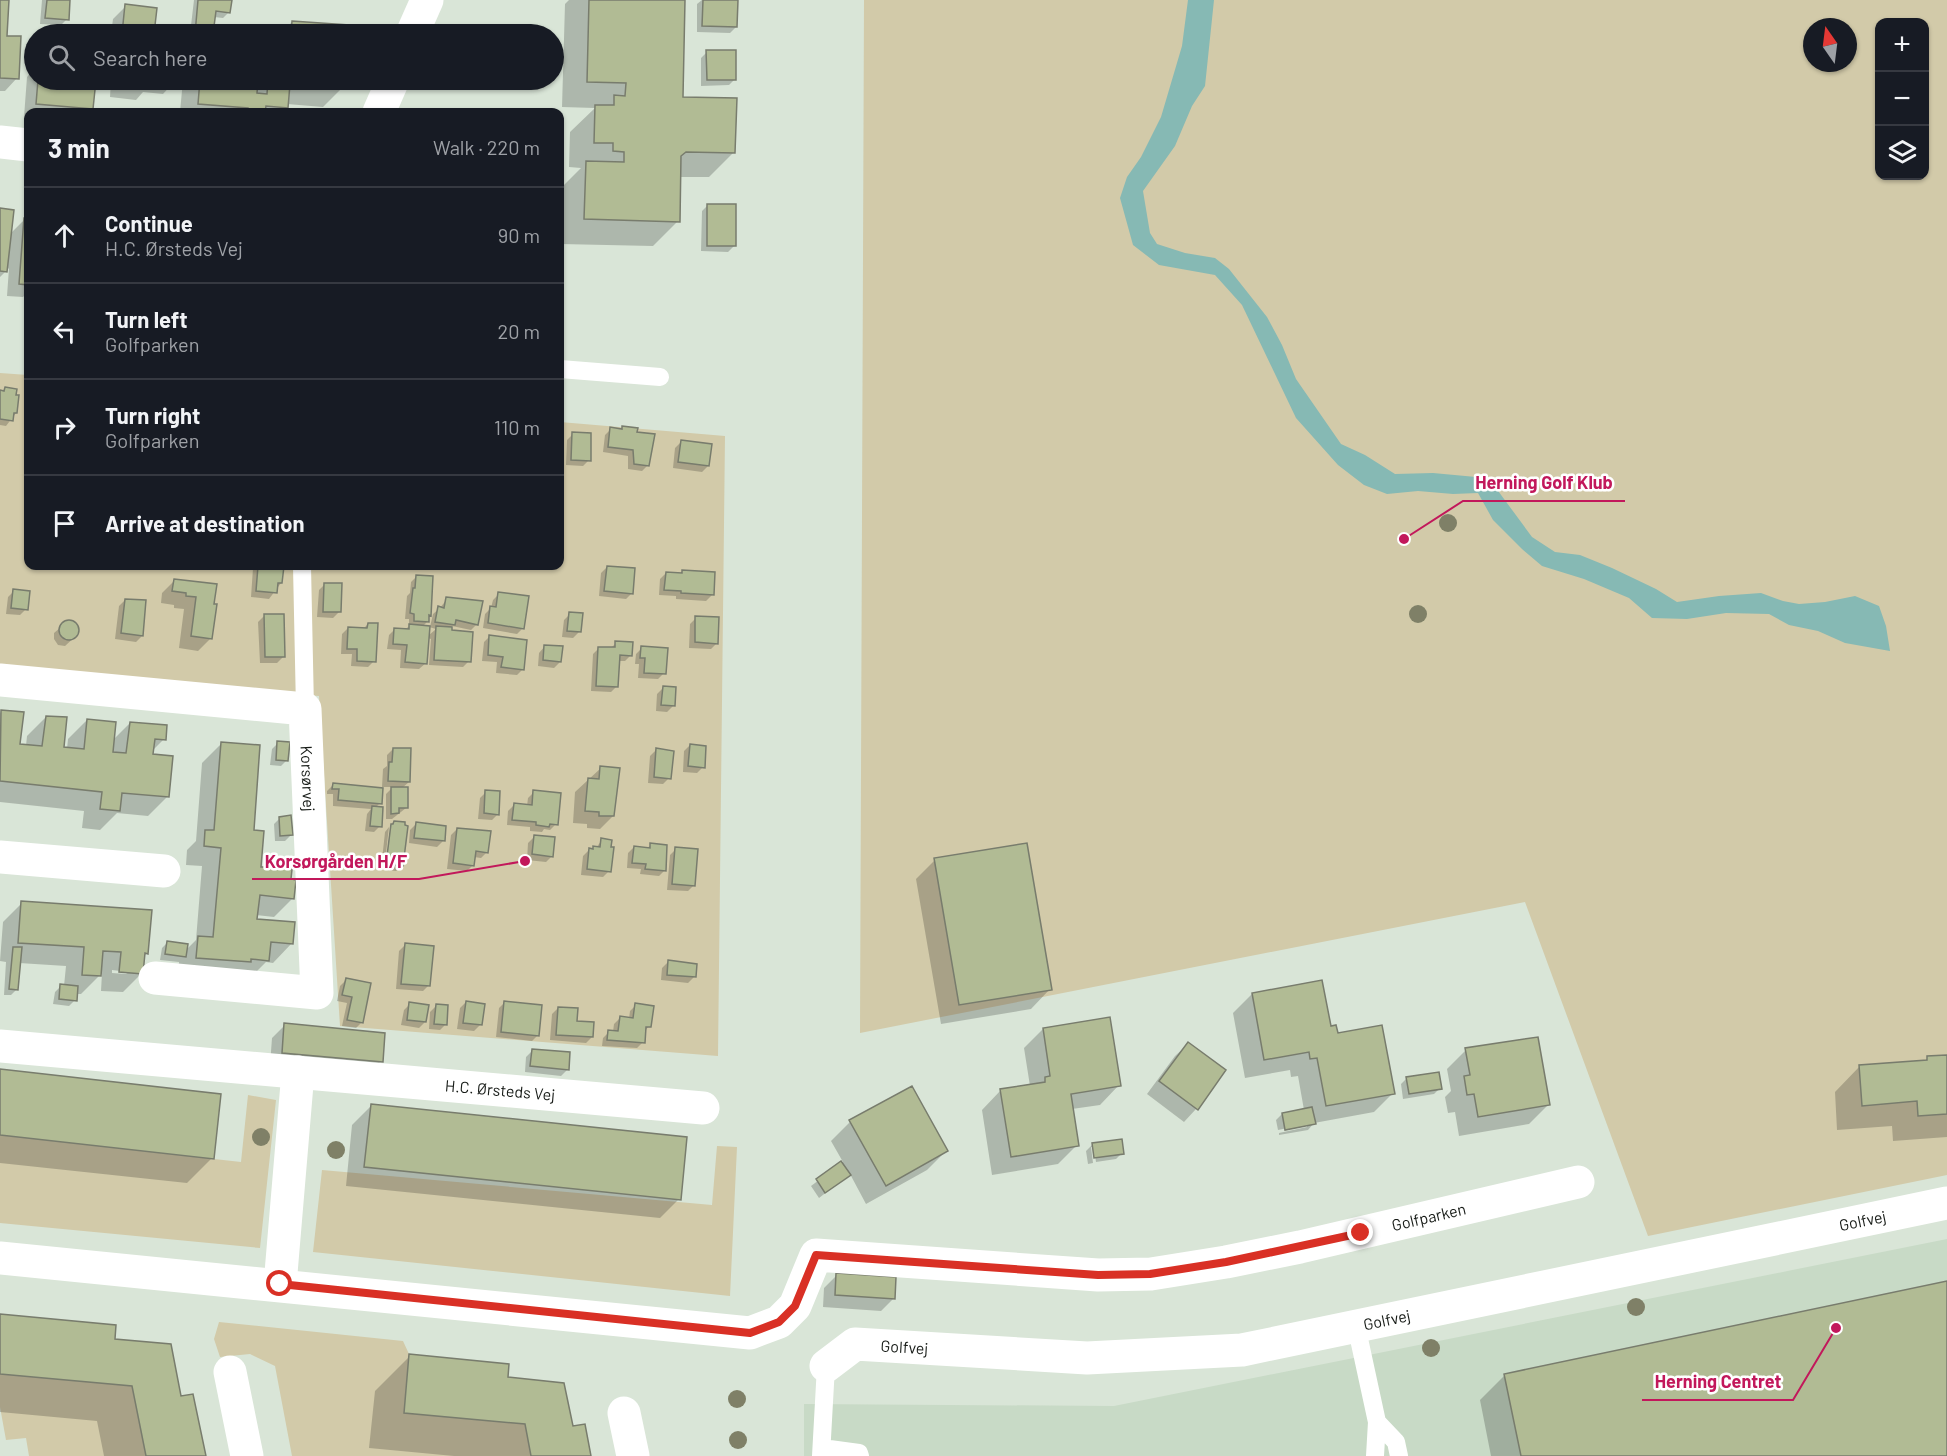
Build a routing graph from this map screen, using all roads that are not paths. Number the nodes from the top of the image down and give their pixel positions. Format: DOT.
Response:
graph roads {
  1 [pos="427,0"];
  2 [pos="416,24"];
  3 [pos="389,90"];
  4 [pos="381,108"];
  5 [pos="0,142"];
  6 [pos="24,145"];
  7 [pos="564,369"];
  8 [pos="660,376"];
  9 [pos="302,570"];
  10 [pos="0,680"];
  11 [pos="305,709"];
  12 [pos="0,857"];
  13 [pos="164,871"];
  14 [pos="155,978"];
  15 [pos="0,1046"];
  16 [pos="298,1072"];
  17 [pos="703,1108"];
  18 [pos="1578,1182"];
  19 [pos="1947,1203"];
  20 [pos="0,1258"];
  21 [pos="280,1284"];
  22 [pos="1356,1325"];
  23 [pos="826,1366"];
  24 [pos="230,1372"];
  25 [pos="624,1413"];
  26 [pos="1377,1422"];
  27 [pos="821,1452"];
  28 [pos="247,1456"];
  29 [pos="633,1456"];
  30 [pos="860,1456"];
  31 [pos="1375,1456"];
  32 [pos="1399,1456"];
  1 -- 2 [label="street"];
  3 -- 4 [label="street"];
  5 -- 6 [label="street"];
  7 -- 8 [label="lane"];
  9 -- 11 [label="lane"];
  10 -- 11 [label="street"];
  11 -- 14 [label="street, Korsørvej"];
  12 -- 13 [label="street"];
  15 -- 16 [label="street, H.C. Ørsteds Vej"];
  16 -- 17 [label="street, H.C. Ørsteds Vej"];
  16 -- 21 [label="street"];
  18 -- 21 [label="street, Golfparken"];
  19 -- 22 [label="street, Golfvej"];
  20 -- 21 [label="street"];
  22 -- 23 [label="street, Golfvej"];
  22 -- 26 [label="lane"];
  23 -- 27 [label="lane"];
  24 -- 28 [label="street"];
  25 -- 29 [label="street"];
  26 -- 31 [label="lane"];
  26 -- 32 [label="lane"];
  27 -- 30 [label="lane"];
}
